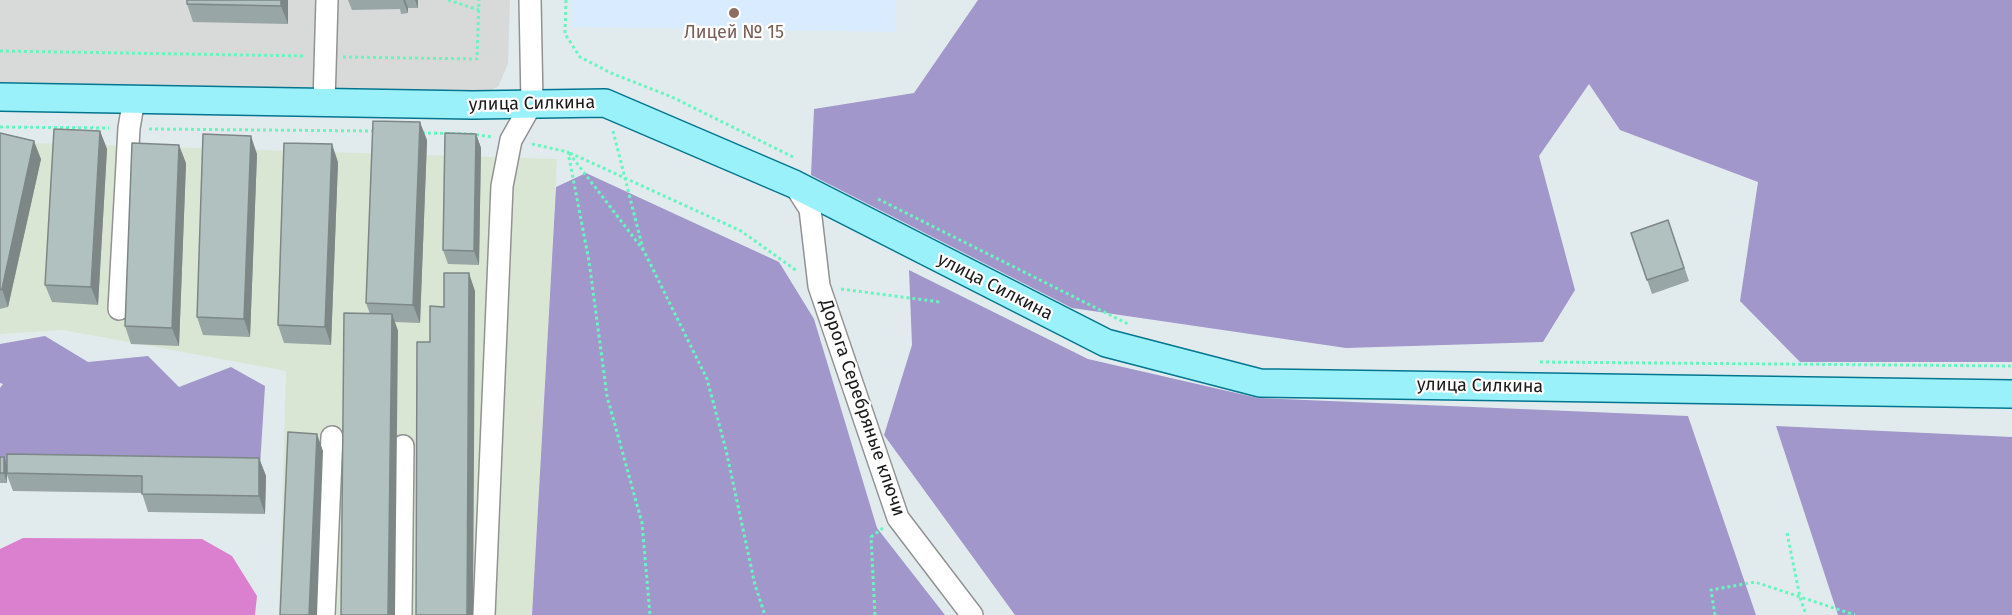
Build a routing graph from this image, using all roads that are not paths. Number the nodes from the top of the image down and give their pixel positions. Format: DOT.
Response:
graph roads {
  1 [pos="327,0"];
  2 [pos="530,0"];
  3 [pos="0,97"];
  4 [pos="134,99"];
  5 [pos="324,103"];
  6 [pos="532,103"];
  7 [pos="797,172"];
  8 [pos="119,309"];
  9 [pos="2012,394"];
  10 [pos="332,437"];
  11 [pos="403,446"];
  12 [pos="324,615"];
  13 [pos="401,615"];
  14 [pos="484,615"];
  15 [pos="972,615"];
  1 -- 5 [label="street"];
  2 -- 6 [label="street"];
  3 -- 4 [label="main road, улица Силкина"];
  4 -- 5 [label="main road, улица Силкина"];
  4 -- 8 [label="street"];
  5 -- 6 [label="main road, улица Силкина"];
  6 -- 7 [label="main road, улица Силкина"];
  6 -- 14 [label="street"];
  7 -- 9 [label="main road, улица Силкина"];
  7 -- 15 [label="street, Дорога Серебряные ключи"];
  10 -- 12 [label="street"];
  11 -- 13 [label="street"];
}
